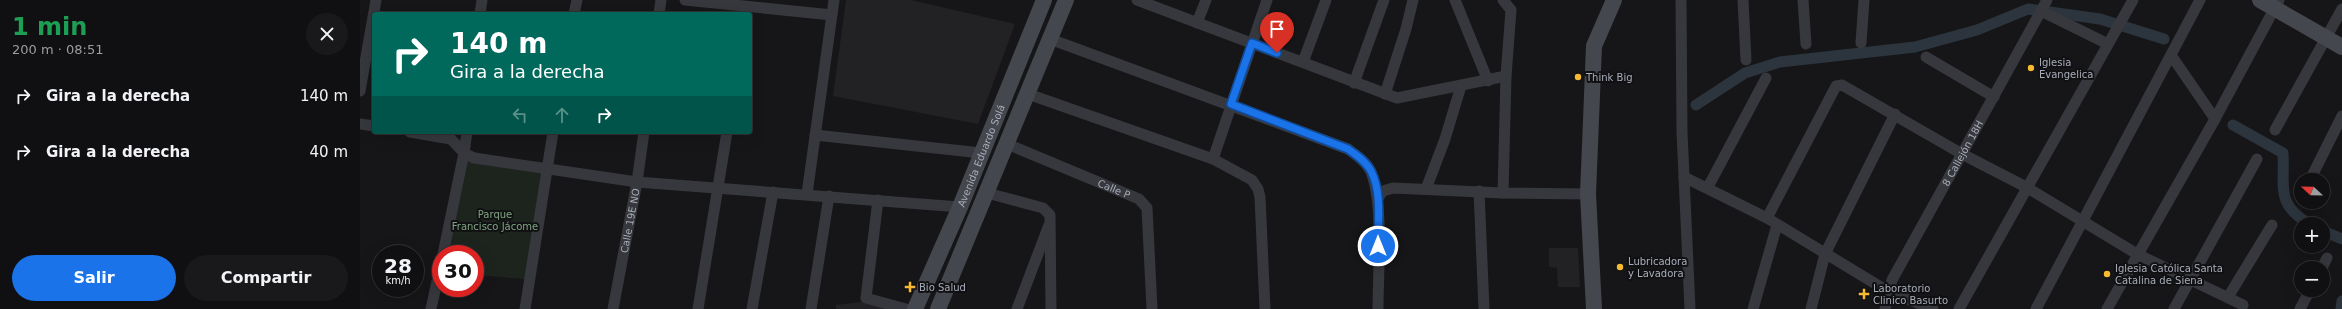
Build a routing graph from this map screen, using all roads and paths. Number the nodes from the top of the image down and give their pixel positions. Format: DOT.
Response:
graph roads {
  1 [pos="376,0"];
  2 [pos="482,0"];
  3 [pos="577,0"];
  4 [pos="661,0"];
  5 [pos="686,0"];
  6 [pos="834,0"];
  7 [pos="1044,0"];
  8 [pos="1066,0"];
  9 [pos="1206,0"];
  10 [pos="1267,0"];
  11 [pos="1326,0"];
  12 [pos="1384,0"];
  13 [pos="1413,0"];
  14 [pos="1455,0"];
  15 [pos="1502,0"];
  16 [pos="1614,0"];
  17 [pos="1681,0"];
  18 [pos="1743,0"];
  19 [pos="1803,0"];
  20 [pos="1864,0"];
  21 [pos="2047,0"];
  22 [pos="2132,0"];
  23 [pos="2200,0"];
  24 [pos="2260,0"];
  25 [pos="1142,1"];
  26 [pos="1512,5"];
  27 [pos="2277,5"];
  28 [pos="746,7"];
  29 [pos="2342,9"];
  30 [pos="2041,11"];
  31 [pos="374,12"];
  32 [pos="480,12"];
  33 [pos="574,12"];
  34 [pos="659,12"];
  35 [pos="832,15"];
  36 [pos="372,23"];
  37 [pos="1197,23"];
  38 [pos="1050,39"];
  39 [pos="2326,39"];
  40 [pos="1252,43"];
  41 [pos="1861,43"];
  42 [pos="1806,44"];
  43 [pos="2108,44"];
  44 [pos="2342,47"];
  45 [pos="2171,55"];
  46 [pos="1926,57"];
  47 [pos="1746,60"];
  48 [pos="1302,62"];
  49 [pos="1506,76"];
  50 [pos="1766,78"];
  51 [pos="1488,81"];
  52 [pos="1354,83"];
  53 [pos="1461,86"];
  54 [pos="360,91"];
  55 [pos="1028,94"];
  56 [pos="1385,94"];
  57 [pos="1994,97"];
  58 [pos="1231,104"];
  59 [pos="1895,114"];
  60 [pos="2342,116"];
  61 [pos="2215,118"];
  62 [pos="360,124"];
  63 [pos="372,126"];
  64 [pos="2275,130"];
  65 [pos="422,134"];
  66 [pos="467,134"];
  67 [pos="553,134"];
  68 [pos="644,134"];
  69 [pos="727,134"];
  70 [pos="815,135"];
  71 [pos="1007,144"];
  72 [pos="464,153"];
  73 [pos="981,153"];
  74 [pos="1962,154"];
  75 [pos="1213,159"];
  76 [pos="2257,159"];
  77 [pos="546,170"];
  78 [pos="2314,173"];
  79 [pos="1684,177"];
  80 [pos="637,182"];
  81 [pos="1708,187"];
  82 [pos="2026,187"];
  83 [pos="719,188"];
  84 [pos="1426,189"];
  85 [pos="1479,191"];
  86 [pos="773,192"];
  87 [pos="988,193"];
  88 [pos="1503,193"];
  89 [pos="807,194"];
  90 [pos="1588,194"];
  91 [pos="829,196"];
  92 [pos="1378,198"];
  93 [pos="878,200"];
  94 [pos="960,207"];
  95 [pos="1767,218"];
  96 [pos="1051,219"];
  97 [pos="2082,222"];
  98 [pos="1777,225"];
  99 [pos="2272,226"];
  100 [pos="445,245"];
  101 [pos="1825,254"];
  102 [pos="2137,254"];
  103 [pos="2191,280"];
  104 [pos="1889,292"];
  105 [pos="434,297"];
  106 [pos="2306,297"];
  107 [pos="2228,298"];
  108 [pos="2243,305"];
  109 [pos="431,309"];
  110 [pos="525,309"];
  111 [pos="613,309"];
  112 [pos="698,309"];
  113 [pos="752,309"];
  114 [pos="811,309"];
  115 [pos="906,309"];
  116 [pos="915,309"];
  117 [pos="938,309"];
  118 [pos="1017,309"];
  119 [pos="1051,309"];
  120 [pos="1152,309"];
  121 [pos="1265,309"];
  122 [pos="1378,309"];
  123 [pos="1484,309"];
  124 [pos="1594,309"];
  125 [pos="1690,309"];
  126 [pos="1752,309"];
  127 [pos="1811,309"];
  128 [pos="1885,309"];
  129 [pos="1933,309"];
  130 [pos="1959,309"];
  131 [pos="2036,309"];
  132 [pos="2107,309"];
  133 [pos="2174,309"];
  134 [pos="2300,309"];
  1 -- 31 [label="street"];
  2 -- 32 [label="street"];
  3 -- 33 [label="street"];
  4 -- 34 [label="street"];
  5 -- 28 [label="street"];
  6 -- 35 [label="street"];
  7 -- 73 [label="main road, Avenida Eduardo Solá"];
  8 -- 38 [label="main road, Avenida Eduardo Solá"];
  9 -- 37 [label="street"];
  10 -- 40 [label="street"];
  11 -- 48 [label="street"];
  12 -- 52 [label="street"];
  13 -- 56 [label="street"];
  14 -- 51 [label="street"];
  15 -- 26 [label="street"];
  16 -- 90 [label="main road"];
  17 -- 79 [label="street"];
  18 -- 47 [label="street"];
  19 -- 42 [label="street"];
  20 -- 41 [label="street"];
  21 -- 30 [label="street, 8 Callejón 18H"];
  22 -- 43 [label="street"];
  23 -- 45 [label="street"];
  24 -- 27 [label="main road"];
  25 -- 37 [label="street"];
  26 -- 49 [label="street"];
  27 -- 39 [label="main road"];
  27 -- 61 [label="street"];
  28 -- 35 [label="street"];
  29 -- 39 [label="street"];
  30 -- 43 [label="street"];
  30 -- 57 [label="street, 8 Callejón 18H"];
  35 -- 70 [label="street"];
  36 -- 54 [label="street"];
  37 -- 40 [label="street"];
  38 -- 55 [label="main road, Avenida Eduardo Solá"];
  38 -- 58 [label="street"];
  39 -- 44 [label="main road"];
  39 -- 64 [label="street"];
  40 -- 48 [label="street"];
  40 -- 58 [label="street"];
  43 -- 82 [label="street"];
  45 -- 61 [label="street"];
  45 -- 97 [label="street"];
  46 -- 57 [label="street"];
  48 -- 52 [label="street"];
  49 -- 51 [label="street"];
  49 -- 88 [label="street"];
  50 -- 81 [label="street"];
  51 -- 53 [label="street"];
  52 -- 56 [label="street"];
  53 -- 56 [label="street"];
  53 -- 84 [label="street"];
  55 -- 71 [label="main road, Avenida Eduardo Solá"];
  55 -- 75 [label="street"];
  57 -- 74 [label="street, 8 Callejón 18H"];
  58 -- 75 [label="street"];
  58 -- 92 [label="street"];
  59 -- 74 [label="street"];
  59 -- 95 [label="street"];
  59 -- 101 [label="street"];
  60 -- 78 [label="street"];
  61 -- 102 [label="street"];
  62 -- 63 [label="street"];
  65 -- 72 [label="street"];
  66 -- 72 [label="street"];
  67 -- 77 [label="street"];
  68 -- 80 [label="street, Calle 19E NO"];
  69 -- 83 [label="street"];
  70 -- 73 [label="street"];
  70 -- 89 [label="street"];
  71 -- 87 [label="main road, Avenida Eduardo Solá"];
  71 -- 120 [label="street, Calle P"];
  72 -- 77 [label="street"];
  72 -- 100 [label="street"];
  73 -- 94 [label="main road, Avenida Eduardo Solá"];
  74 -- 82 [label="street"];
  74 -- 104 [label="street, 8 Callejón 18H"];
  75 -- 121 [label="street"];
  76 -- 103 [label="street"];
  77 -- 80 [label="street"];
  77 -- 110 [label="street"];
  79 -- 81 [label="street"];
  79 -- 125 [label="street"];
  80 -- 83 [label="street"];
  80 -- 111 [label="street, Calle 19E NO"];
  81 -- 95 [label="street"];
  82 -- 97 [label="street"];
  82 -- 130 [label="street"];
  83 -- 86 [label="street"];
  83 -- 112 [label="street"];
  84 -- 85 [label="street"];
  84 -- 92 [label="street"];
  85 -- 88 [label="street"];
  85 -- 123 [label="street"];
  86 -- 89 [label="street"];
  86 -- 113 [label="street"];
  87 -- 96 [label="street"];
  87 -- 117 [label="main road, Avenida Eduardo Solá"];
  88 -- 90 [label="street"];
  89 -- 91 [label="street"];
  90 -- 124 [label="main road"];
  91 -- 93 [label="street"];
  91 -- 114 [label="street"];
  92 -- 122 [label="street"];
  93 -- 94 [label="street"];
  93 -- 115 [label="street"];
  94 -- 116 [label="main road, Avenida Eduardo Solá"];
  95 -- 98 [label="street"];
  96 -- 118 [label="street"];
  96 -- 119 [label="street"];
  97 -- 102 [label="street"];
  97 -- 131 [label="street"];
  98 -- 101 [label="street"];
  98 -- 126 [label="street"];
  99 -- 107 [label="street"];
  101 -- 104 [label="street"];
  101 -- 127 [label="street"];
  102 -- 103 [label="street"];
  102 -- 132 [label="street"];
  103 -- 107 [label="street"];
  103 -- 133 [label="street"];
  104 -- 128 [label="street, 8 Callejón 18H"];
  104 -- 129 [label="street"];
  105 -- 109 [label="street"];
  106 -- 134 [label="street"];
  107 -- 108 [label="street"];
}
